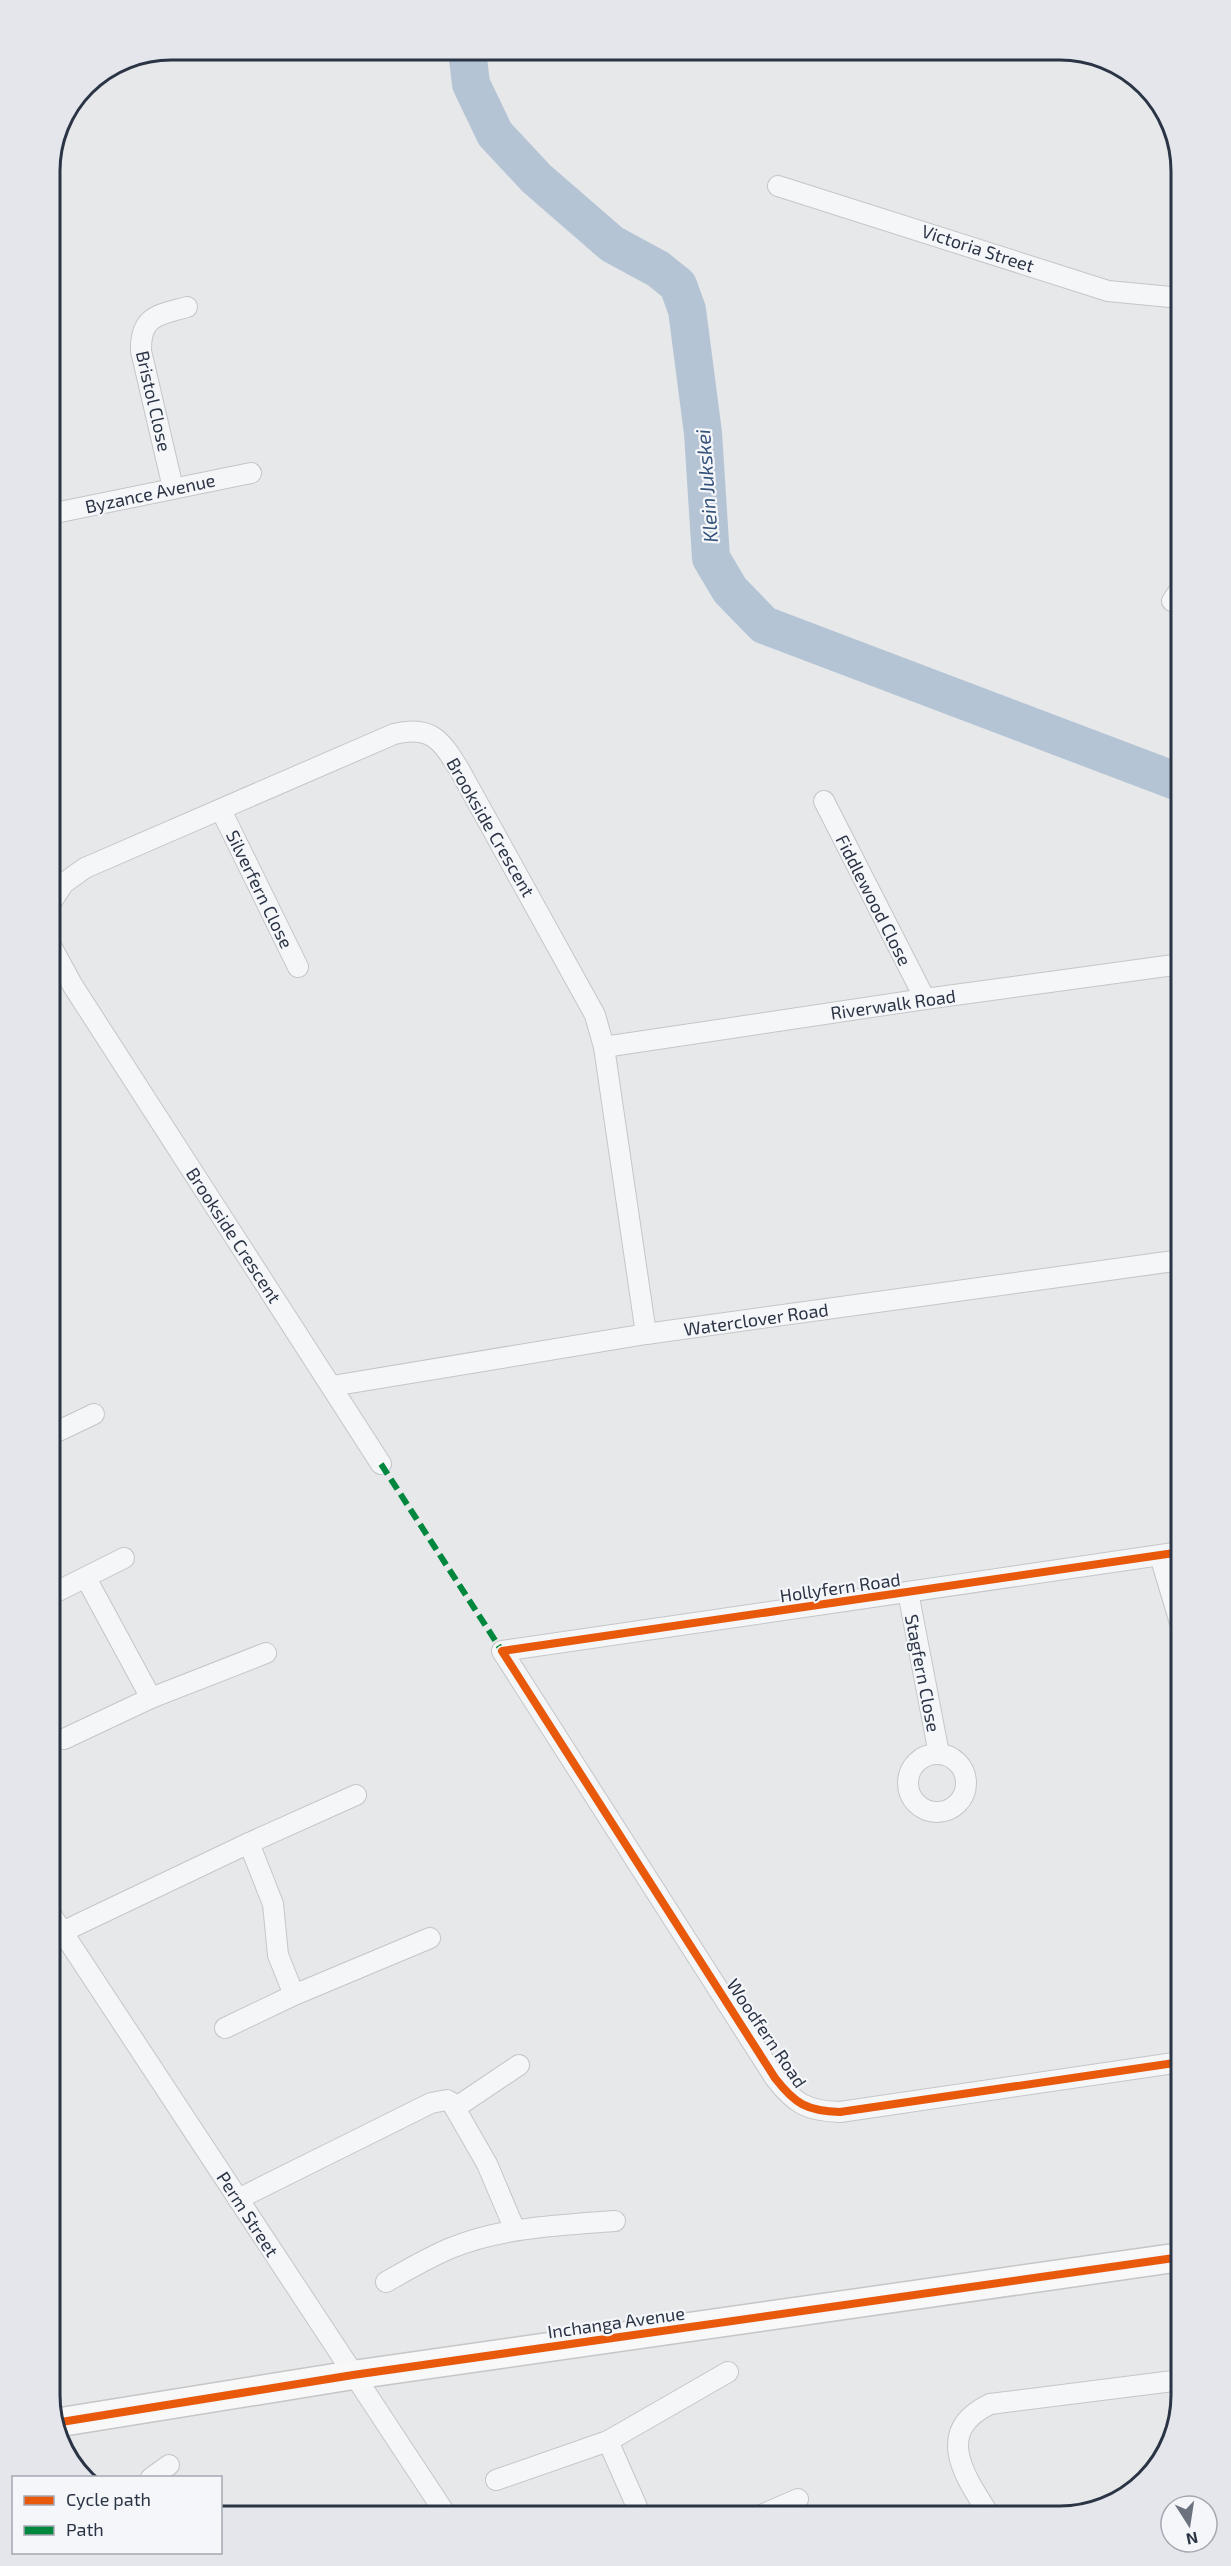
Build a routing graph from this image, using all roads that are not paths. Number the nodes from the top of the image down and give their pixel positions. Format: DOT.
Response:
graph roads {
  1 [pos="778,186"];
  2 [pos="1171,297"];
  3 [pos="187,307"];
  4 [pos="251,473"];
  5 [pos="174,488"];
  6 [pos="60,512"];
  7 [pos="824,801"];
  8 [pos="221,810"];
  9 [pos="60,889"];
  10 [pos="60,962"];
  11 [pos="1171,965"];
  12 [pos="298,967"];
  13 [pos="925,999"];
  14 [pos="604,1047"];
  15 [pos="1171,1262"];
  16 [pos="646,1334"];
  17 [pos="332,1386"];
  18 [pos="94,1414"];
  19 [pos="60,1430"];
  20 [pos="381,1464"];
  21 [pos="1171,1554"];
  22 [pos="1160,1556"];
  23 [pos="124,1558"];
  24 [pos="86,1578"];
  25 [pos="60,1590"];
  26 [pos="1171,1591"];
  27 [pos="908,1592"];
  28 [pos="502,1651"];
  29 [pos="266,1653"];
  30 [pos="151,1698"];
  31 [pos="64,1739"];
  32 [pos="939,1754"];
  33 [pos="356,1795"];
  34 [pos="249,1843"];
  35 [pos="60,1929"];
  36 [pos="62,1932"];
  37 [pos="430,1938"];
  38 [pos="294,1995"];
  39 [pos="225,2028"];
  40 [pos="1171,2064"];
  41 [pos="519,2065"];
  42 [pos="455,2108"];
  43 [pos="238,2199"];
  44 [pos="615,2222"];
  45 [pos="515,2230"];
  46 [pos="1171,2259"];
  47 [pos="386,2282"];
  48 [pos="728,2372"];
  49 [pos="353,2375"];
  50 [pos="1171,2381"];
  51 [pos="63,2422"];
  52 [pos="608,2441"];
  53 [pos="169,2465"];
  54 [pos="154,2476"];
  55 [pos="496,2480"];
  56 [pos="798,2499"];
  57 [pos="440,2506"];
  58 [pos="637,2506"];
  59 [pos="782,2506"];
  60 [pos="984,2506"];
  1 -- 2 [label="street, Victoria Street"];
  3 -- 5 [label="street, Bristol Close"];
  4 -- 5 [label="street, Byzance Avenue"];
  5 -- 6 [label="street, Byzance Avenue"];
  7 -- 13 [label="street, Fiddlewood Close"];
  8 -- 9 [label="street, Brookside Crescent"];
  8 -- 12 [label="street, Silverfern Close"];
  8 -- 14 [label="street, Brookside Crescent"];
  10 -- 17 [label="street, Brookside Crescent"];
  11 -- 13 [label="street, Riverwalk Road"];
  13 -- 14 [label="street, Riverwalk Road"];
  14 -- 16 [label="street, Brookside Crescent"];
  15 -- 16 [label="street, Waterclover Road"];
  16 -- 17 [label="street, Waterclover Road"];
  17 -- 20 [label="street, Brookside Crescent"];
  18 -- 19 [label="street"];
  21 -- 22 [label="street, Hollyfern Road"];
  22 -- 26 [label="street"];
  22 -- 27 [label="street, Hollyfern Road"];
  23 -- 24 [label="street"];
  24 -- 25 [label="street"];
  24 -- 30 [label="street"];
  27 -- 28 [label="street, Hollyfern Road"];
  27 -- 32 [label="street, Stagfern Close"];
  28 -- 40 [label="street, Woodfern Road"];
  29 -- 30 [label="street"];
  30 -- 31 [label="street"];
  33 -- 34 [label="street"];
  34 -- 36 [label="street"];
  34 -- 38 [label="street"];
  35 -- 36 [label="street, Perm Street"];
  36 -- 43 [label="street, Perm Street"];
  37 -- 38 [label="street"];
  38 -- 39 [label="street"];
  41 -- 42 [label="street"];
  42 -- 43 [label="street"];
  42 -- 45 [label="street"];
  43 -- 49 [label="street, Perm Street"];
  44 -- 45 [label="street"];
  45 -- 47 [label="street"];
  46 -- 49 [label="street, Inchanga Avenue"];
  48 -- 52 [label="street"];
  49 -- 51 [label="street, Inchanga Avenue"];
  49 -- 57 [label="street, Perm Street"];
  50 -- 60 [label="street"];
  52 -- 55 [label="street"];
  52 -- 58 [label="street"];
  53 -- 54 [label="street"];
  56 -- 59 [label="street"];
}
